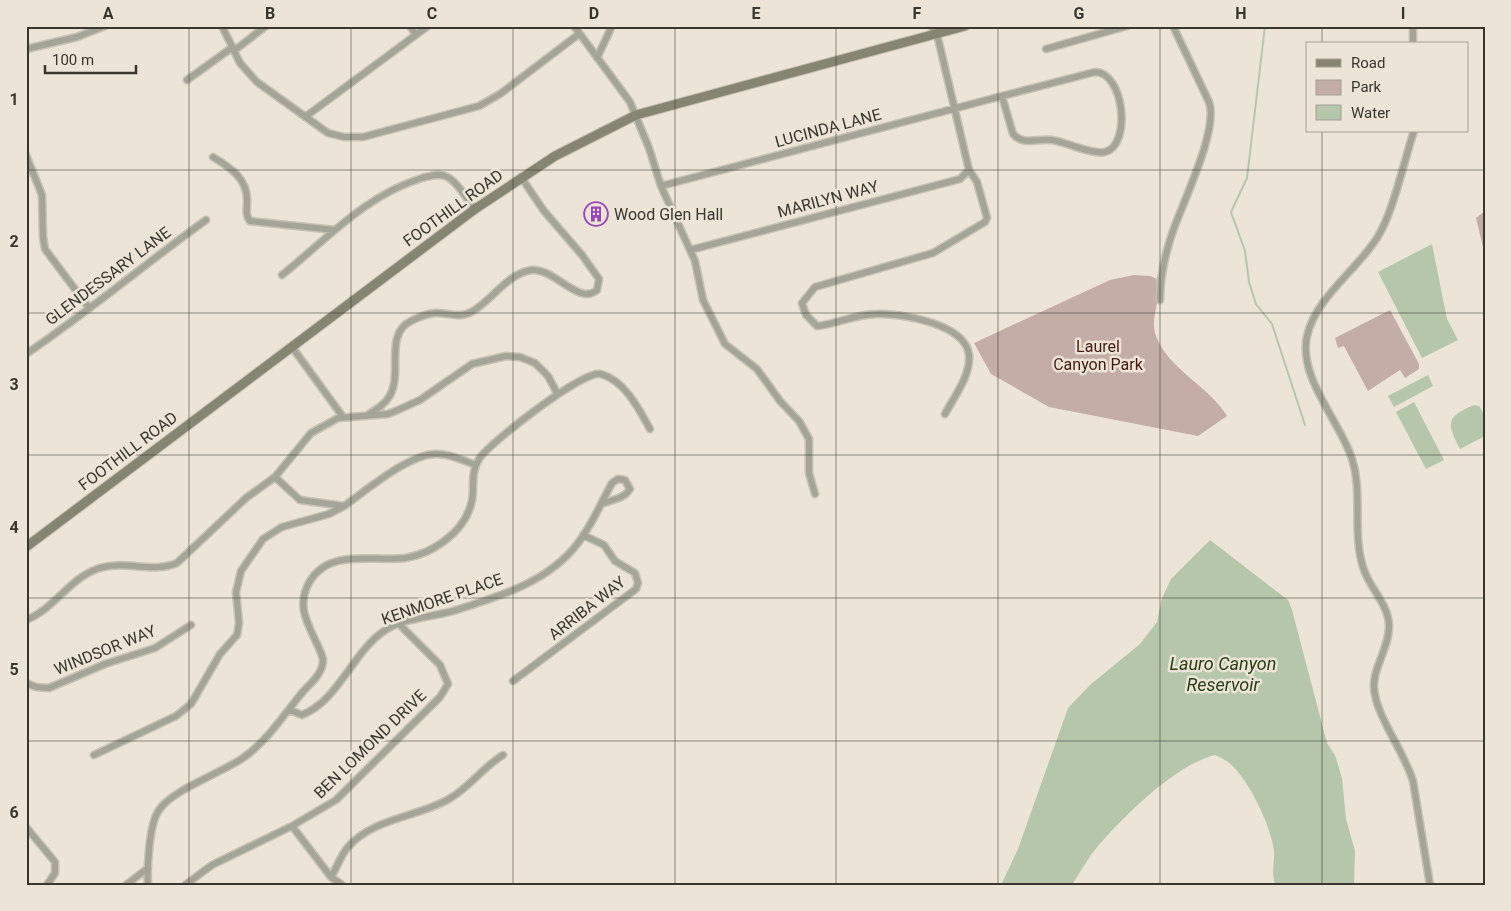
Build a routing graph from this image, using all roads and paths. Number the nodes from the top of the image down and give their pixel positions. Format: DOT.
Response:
graph roads {
  1 [pos="105,26"];
  2 [pos="222,26"];
  3 [pos="266,26"];
  4 [pos="410,26"];
  5 [pos="428,26"];
  6 [pos="574,26"];
  7 [pos="612,26"];
  8 [pos="965,26"];
  9 [pos="1128,26"];
  10 [pos="1173,26"];
  11 [pos="1413,26"];
  12 [pos="934,30"];
  13 [pos="579,34"];
  14 [pos="416,35"];
  15 [pos="1413,42"];
  16 [pos="26,49"];
  17 [pos="234,49"];
  18 [pos="1046,49"];
  19 [pos="597,58"];
  20 [pos="187,80"];
  21 [pos="1002,96"];
  22 [pos="955,108"];
  23 [pos="636,115"];
  24 [pos="305,117"];
  25 [pos="1414,132"];
  26 [pos="26,156"];
  27 [pos="213,157"];
  28 [pos="969,170"];
  29 [pos="521,177"];
  30 [pos="661,186"];
  31 [pos="475,209"];
  32 [pos="206,220"];
  33 [pos="334,230"];
  34 [pos="690,250"];
  35 [pos="282,275"];
  36 [pos="1160,300"];
  37 [pos="89,308"];
  38 [pos="292,347"];
  39 [pos="26,354"];
  40 [pos="557,393"];
  41 [pos="945,414"];
  42 [pos="368,415"];
  43 [pos="343,417"];
  44 [pos="650,429"];
  45 [pos="476,465"];
  46 [pos="275,477"];
  47 [pos="815,494"];
  48 [pos="600,504"];
  49 [pos="344,506"];
  50 [pos="583,535"];
  51 [pos="26,547"];
  52 [pos="26,620"];
  53 [pos="192,625"];
  54 [pos="400,625"];
  55 [pos="513,681"];
  56 [pos="26,683"];
  57 [pos="290,710"];
  58 [pos="94,755"];
  59 [pos="503,755"];
  60 [pos="292,826"];
  61 [pos="26,827"];
  62 [pos="148,868"];
  63 [pos="332,877"];
  64 [pos="338,884"];
  65 [pos="47,885"];
  66 [pos="126,885"];
  67 [pos="148,885"];
  68 [pos="185,885"];
  69 [pos="1430,885"];
  1 -- 16 [label="street"];
  2 -- 17 [label="street"];
  3 -- 17 [label="street"];
  4 -- 14 [label="street"];
  5 -- 14 [label="street"];
  6 -- 13 [label="street"];
  7 -- 19 [label="street"];
  8 -- 12 [label="main road, FOOTHILL ROAD"];
  9 -- 18 [label="street"];
  10 -- 36 [label="street"];
  11 -- 15 [label="street"];
  12 -- 22 [label="street"];
  12 -- 23 [label="main road, FOOTHILL ROAD"];
  13 -- 19 [label="street"];
  13 -- 24 [label="street"];
  14 -- 24 [label="street"];
  17 -- 20 [label="street"];
  17 -- 24 [label="street"];
  19 -- 23 [label="street"];
  21 -- 21 [label="street, LUCINDA LANE"];
  21 -- 22 [label="street, LUCINDA LANE"];
  22 -- 28 [label="street"];
  22 -- 30 [label="street, LUCINDA LANE"];
  23 -- 29 [label="main road, FOOTHILL ROAD"];
  23 -- 30 [label="street"];
  25 -- 69 [label="street"];
  26 -- 37 [label="street"];
  27 -- 33 [label="street"];
  28 -- 34 [label="street, MARILYN WAY"];
  28 -- 41 [label="street"];
  29 -- 31 [label="main road, FOOTHILL ROAD"];
  29 -- 42 [label="street"];
  30 -- 34 [label="street"];
  31 -- 33 [label="street"];
  31 -- 38 [label="main road, FOOTHILL ROAD"];
  32 -- 37 [label="street, GLENDESSARY LANE"];
  33 -- 35 [label="street"];
  34 -- 47 [label="street"];
  37 -- 39 [label="street, GLENDESSARY LANE"];
  38 -- 43 [label="street"];
  38 -- 51 [label="main road, FOOTHILL ROAD"];
  40 -- 42 [label="street"];
  40 -- 44 [label="street"];
  40 -- 45 [label="street"];
  42 -- 43 [label="street"];
  43 -- 46 [label="street"];
  45 -- 49 [label="street"];
  45 -- 57 [label="street"];
  46 -- 49 [label="street"];
  46 -- 52 [label="street"];
  48 -- 48 [label="street, KENMORE PLACE"];
  48 -- 50 [label="street, KENMORE PLACE"];
  49 -- 58 [label="street"];
  50 -- 54 [label="street, KENMORE PLACE"];
  50 -- 55 [label="street, ARRIBA WAY"];
  53 -- 56 [label="street, WINDSOR WAY"];
  54 -- 57 [label="street, KENMORE PLACE"];
  54 -- 60 [label="street, BEN LOMOND DRIVE"];
  57 -- 62 [label="street"];
  59 -- 63 [label="street"];
  60 -- 63 [label="street"];
  60 -- 68 [label="street, BEN LOMOND DRIVE"];
  61 -- 65 [label="street"];
  62 -- 66 [label="street"];
  62 -- 67 [label="street"];
  63 -- 64 [label="street"];
}
